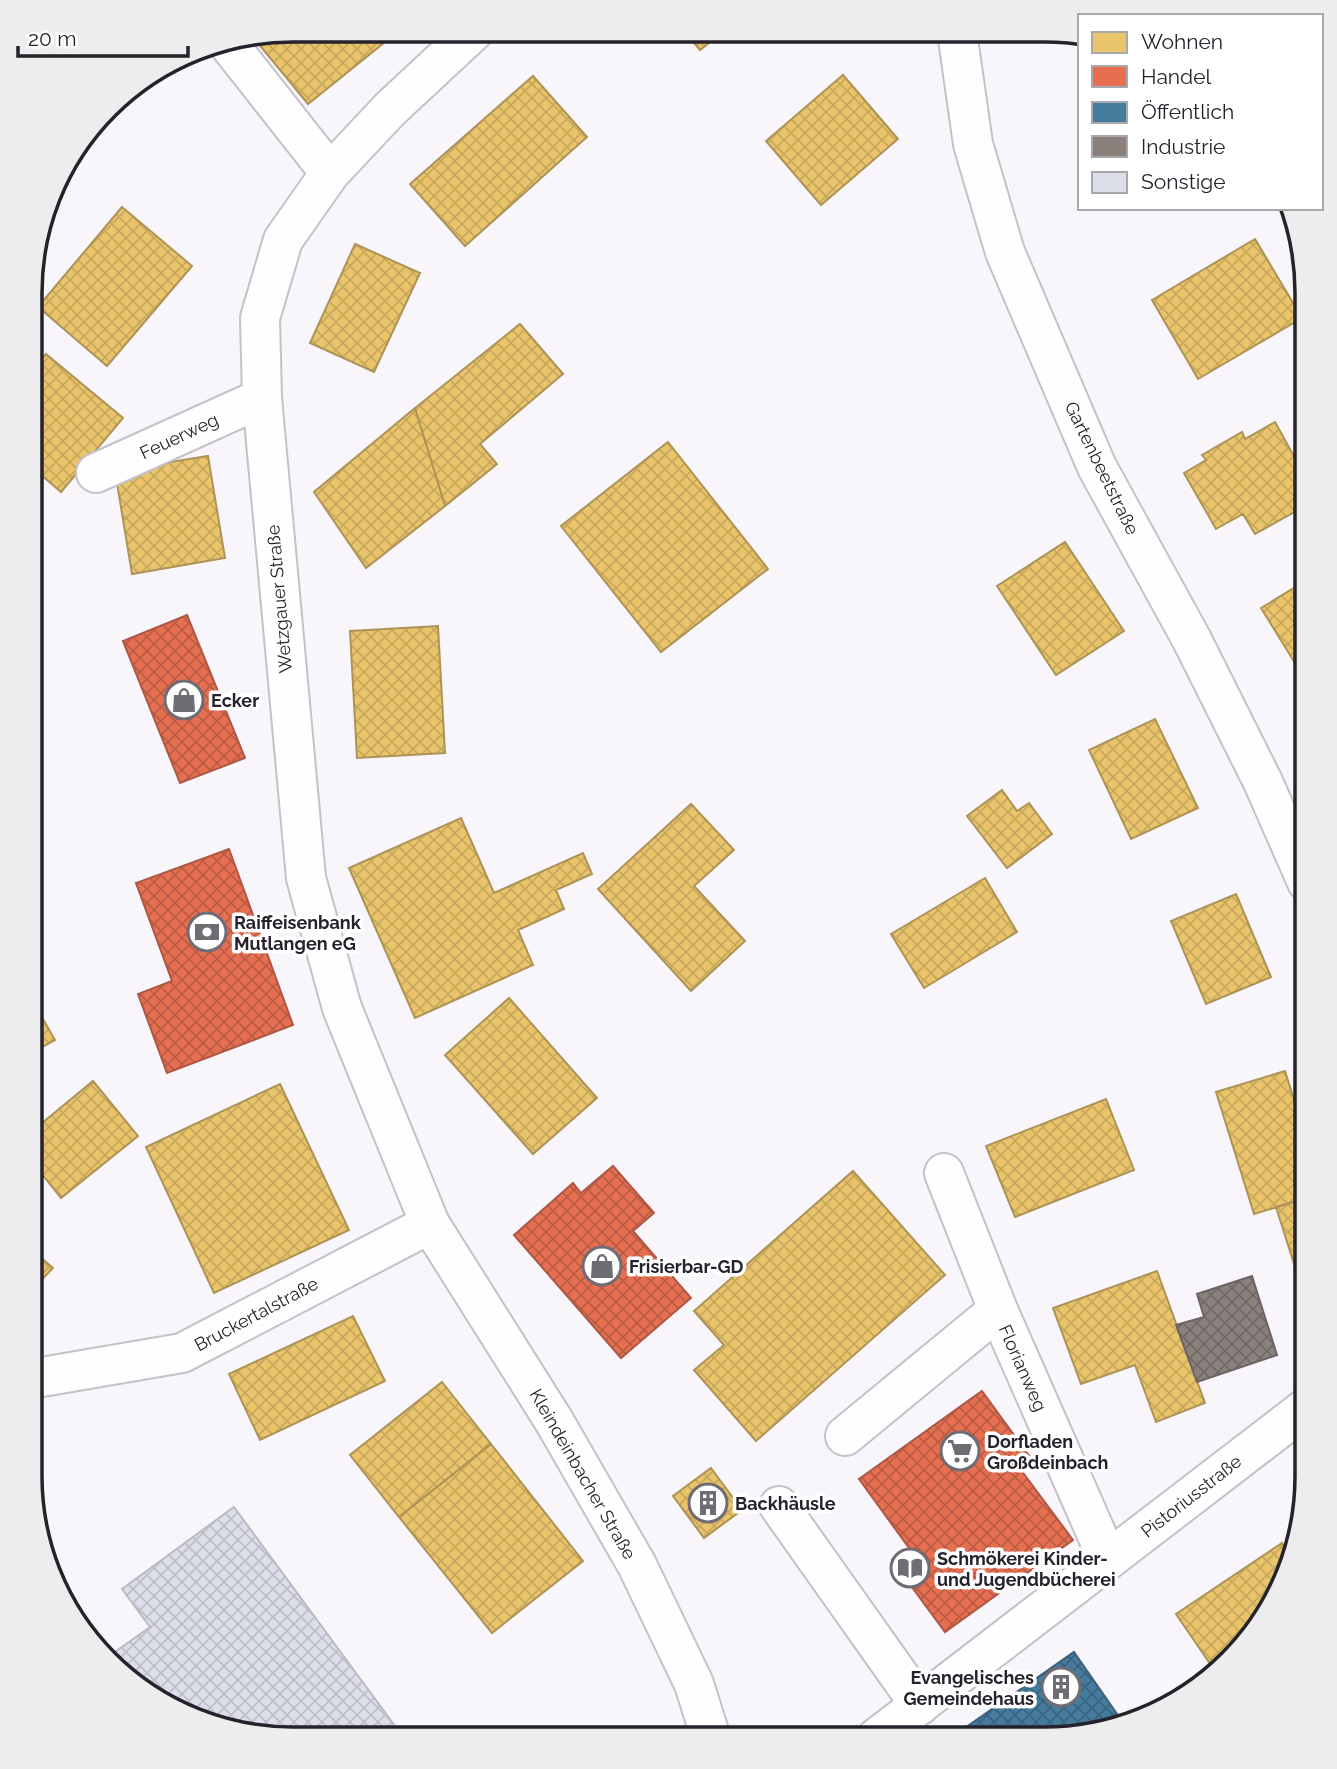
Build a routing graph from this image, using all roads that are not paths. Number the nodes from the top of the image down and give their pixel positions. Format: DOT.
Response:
graph roads {
  1 [pos="462,42"];
  2 [pos="958,42"];
  3 [pos="233,50"];
  4 [pos="330,173"];
  5 [pos="262,398"];
  6 [pos="96,474"];
  7 [pos="1295,855"];
  8 [pos="944,1173"];
  9 [pos="430,1224"];
  10 [pos="998,1310"];
  11 [pos="42,1377"];
  12 [pos="1295,1416"];
  13 [pos="845,1436"];
  14 [pos="779,1506"];
  15 [pos="1108,1560"];
  16 [pos="920,1704"];
  17 [pos="708,1727"];
  18 [pos="890,1727"];
  1 -- 4 [label="street, Wetzgauer Straße"];
  2 -- 7 [label="street, Gartenbeetstraße"];
  3 -- 4 [label="street"];
  4 -- 5 [label="street, Wetzgauer Straße"];
  5 -- 6 [label="street, Feuerweg"];
  5 -- 9 [label="street, Wetzgauer Straße"];
  8 -- 10 [label="street, Florianweg"];
  9 -- 11 [label="street, Bruckertalstraße"];
  9 -- 17 [label="street, Kleindeinbacher Straße"];
  10 -- 13 [label="street"];
  10 -- 15 [label="street, Florianweg"];
  12 -- 15 [label="street, Pistoriusstraße"];
  14 -- 16 [label="street"];
  15 -- 16 [label="street, Pistoriusstraße"];
  16 -- 18 [label="street, Pistoriusstraße"];
}
